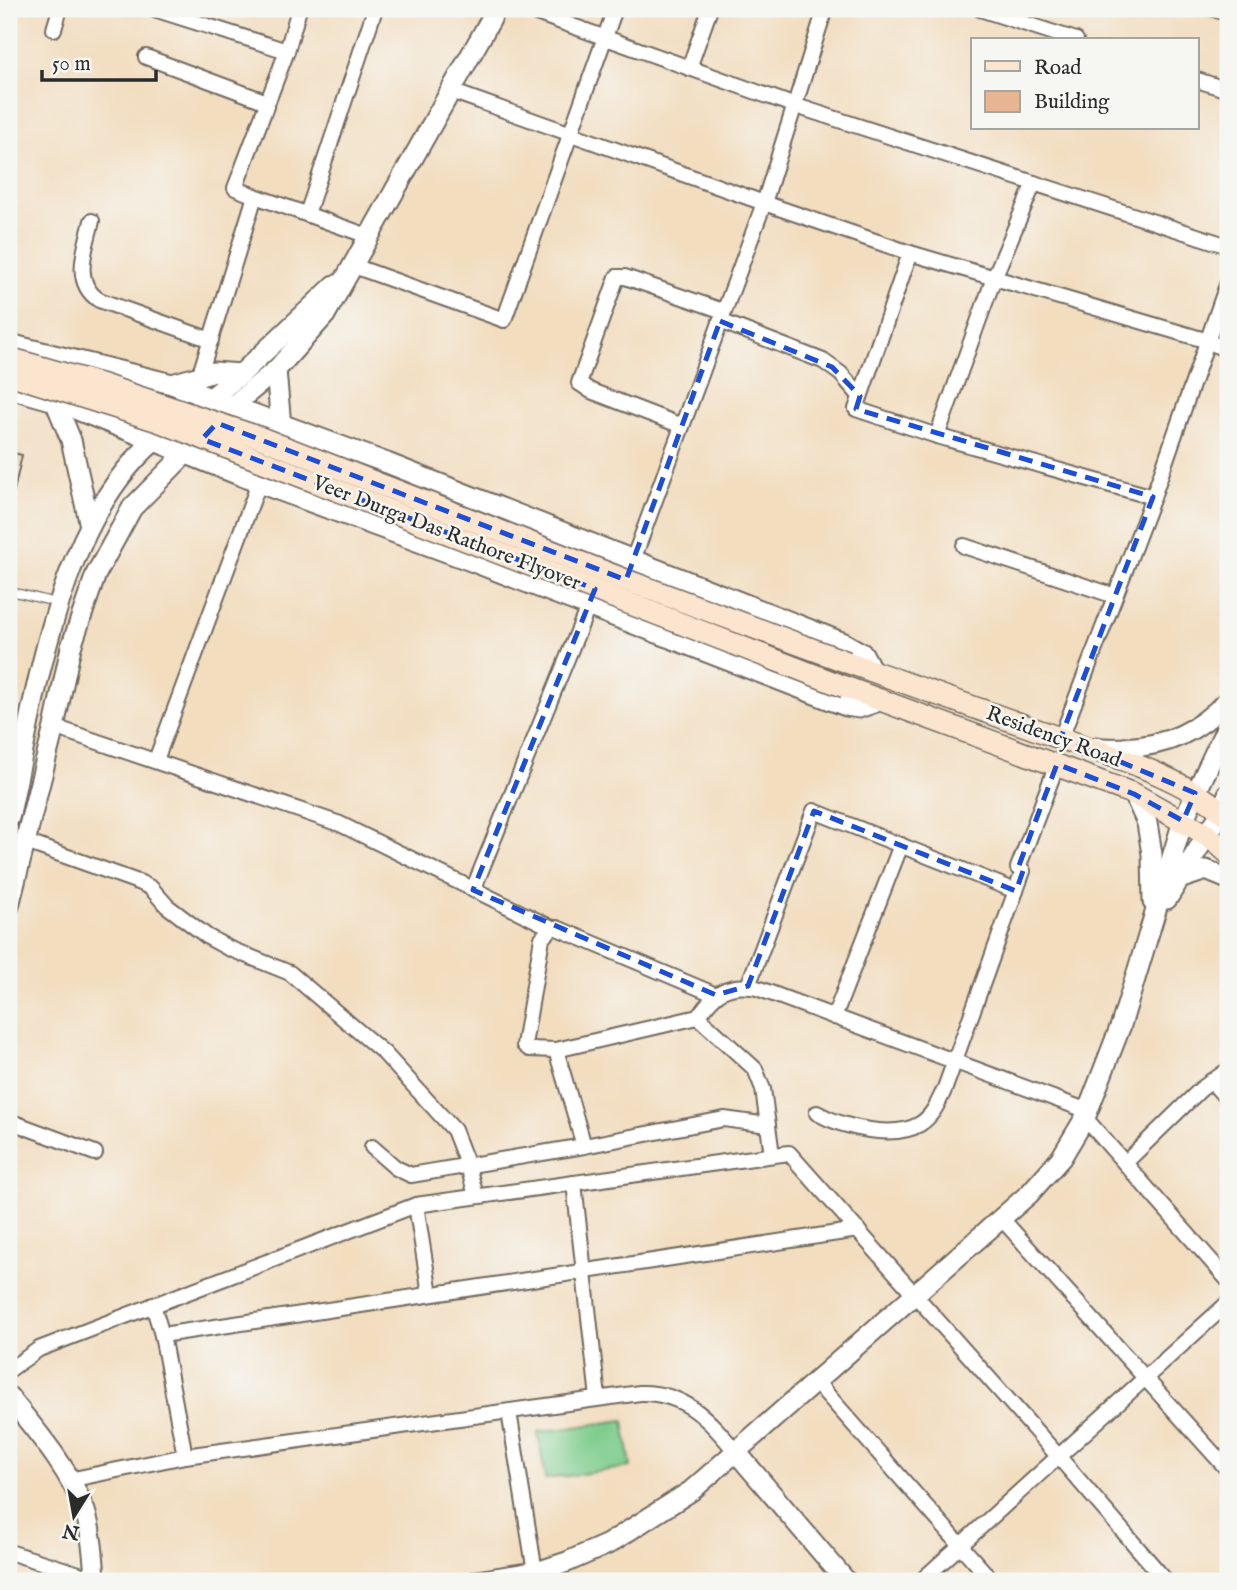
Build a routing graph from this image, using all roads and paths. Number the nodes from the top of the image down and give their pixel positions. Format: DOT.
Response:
graph roads {
  1 [pos="60,9"];
  2 [pos="154,9"];
  3 [pos="299,9"];
  4 [pos="375,9"];
  5 [pos="494,9"];
  6 [pos="524,9"];
  7 [pos="615,9"];
  8 [pos="710,9"];
  9 [pos="825,9"];
  10 [pos="980,9"];
  11 [pos="1202,9"];
  12 [pos="1228,18"];
  13 [pos="54,29"];
  14 [pos="605,38"];
  15 [pos="1070,38"];
  16 [pos="287,51"];
  17 [pos="146,57"];
  18 [pos="689,68"];
  19 [pos="1198,80"];
  20 [pos="1228,90"];
  21 [pos="451,91"];
  22 [pos="267,102"];
  23 [pos="793,105"];
  24 [pos="571,133"];
  25 [pos="1034,183"];
  26 [pos="255,196"];
  27 [pos="764,203"];
  28 [pos="307,214"];
  29 [pos="92,221"];
  30 [pos="368,236"];
  31 [pos="1228,246"];
  32 [pos="910,253"];
  33 [pos="348,271"];
  34 [pos="994,278"];
  35 [pos="1228,282"];
  36 [pos="722,316"];
  37 [pos="211,340"];
  38 [pos="1208,341"];
  39 [pos="9,345"];
  40 [pos="1228,351"];
  41 [pos="9,358"];
  42 [pos="74,361"];
  43 [pos="276,370"];
  44 [pos="9,374"];
  45 [pos="200,374"];
  46 [pos="241,374"];
  47 [pos="172,384"];
  48 [pos="9,388"];
  49 [pos="860,396"];
  50 [pos="209,399"];
  51 [pos="55,401"];
  52 [pos="232,407"];
  53 [pos="281,426"];
  54 [pos="682,426"];
  55 [pos="937,436"];
  56 [pos="155,440"];
  57 [pos="188,454"];
  58 [pos="259,483"];
  59 [pos="1153,497"];
  60 [pos="90,526"];
  61 [pos="964,546"];
  62 [pos="633,560"];
  63 [pos="9,591"];
  64 [pos="1115,596"];
  65 [pos="59,603"];
  66 [pos="588,607"];
  67 [pos="872,671"];
  68 [pos="882,700"];
  69 [pos="1228,700"];
  70 [pos="1228,724"];
  71 [pos="54,727"];
  72 [pos="1067,740"];
  73 [pos="156,760"];
  74 [pos="1057,764"];
  75 [pos="1195,793"];
  76 [pos="1134,794"];
  77 [pos="1226,807"];
  78 [pos="9,818"];
  79 [pos="1183,821"];
  80 [pos="1207,835"];
  81 [pos="26,842"];
  82 [pos="901,845"];
  83 [pos="1228,853"];
  84 [pos="1179,879"];
  85 [pos="1228,879"];
  86 [pos="474,890"];
  87 [pos="1016,891"];
  88 [pos="9,906"];
  89 [pos="1153,920"];
  90 [pos="552,928"];
  91 [pos="748,986"];
  92 [pos="716,995"];
  93 [pos="698,1017"];
  94 [pos="834,1017"];
  95 [pos="556,1050"];
  96 [pos="954,1061"];
  97 [pos="1228,1070"];
  98 [pos="1211,1081"];
  99 [pos="1228,1100"];
  100 [pos="817,1113"];
  101 [pos="1087,1114"];
  102 [pos="9,1121"];
  103 [pos="768,1125"];
  104 [pos="584,1146"];
  105 [pos="372,1147"];
  106 [pos="95,1153"];
  107 [pos="772,1155"];
  108 [pos="1126,1162"];
  109 [pos="468,1166"];
  110 [pos="574,1183"];
  111 [pos="476,1196"];
  112 [pos="415,1205"];
  113 [pos="1002,1219"];
  114 [pos="858,1230"];
  115 [pos="585,1271"];
  116 [pos="1228,1280"];
  117 [pos="430,1294"];
  118 [pos="916,1295"];
  119 [pos="1228,1303"];
  120 [pos="153,1305"];
  121 [pos="162,1335"];
  122 [pos="9,1370"];
  123 [pos="1146,1377"];
  124 [pos="817,1382"];
  125 [pos="9,1397"];
  126 [pos="598,1398"];
  127 [pos="510,1418"];
  128 [pos="737,1454"];
  129 [pos="185,1456"];
  130 [pos="1058,1456"];
  131 [pos="1228,1469"];
  132 [pos="69,1480"];
  133 [pos="960,1546"];
  134 [pos="9,1552"];
  135 [pos="535,1572"];
  136 [pos="95,1580"];
  137 [pos="477,1581"];
  138 [pos="846,1581"];
  139 [pos="921,1581"];
  140 [pos="992,1581"];
  141 [pos="1166,1581"];
  1 -- 13 [label="street"];
  2 -- 16 [label="street"];
  3 -- 16 [label="street"];
  4 -- 28 [label="street"];
  5 -- 21 [label="street"];
  6 -- 14 [label="street"];
  7 -- 14 [label="street"];
  8 -- 18 [label="street"];
  9 -- 23 [label="street"];
  10 -- 15 [label="street"];
  11 -- 12 [label="lane"];
  14 -- 18 [label="street"];
  14 -- 24 [label="street"];
  16 -- 22 [label="street"];
  17 -- 22 [label="street"];
  18 -- 23 [label="street"];
  19 -- 20 [label="street"];
  21 -- 24 [label="street"];
  21 -- 30 [label="street"];
  22 -- 26 [label="street"];
  23 -- 25 [label="street"];
  23 -- 27 [label="street"];
  24 -- 27 [label="street"];
  24 -- 33 [label="street"];
  25 -- 31 [label="street"];
  25 -- 34 [label="street"];
  26 -- 28 [label="street"];
  26 -- 37 [label="street"];
  27 -- 32 [label="street"];
  27 -- 36 [label="street"];
  28 -- 30 [label="street"];
  29 -- 37 [label="street"];
  30 -- 33 [label="street"];
  32 -- 34 [label="street"];
  32 -- 49 [label="street"];
  33 -- 43 [label="street"];
  33 -- 46 [label="street"];
  34 -- 38 [label="street"];
  34 -- 55 [label="street"];
  35 -- 38 [label="street"];
  36 -- 49 [label="street"];
  36 -- 54 [label="street"];
  36 -- 54 [label="street"];
  37 -- 45 [label="street"];
  38 -- 40 [label="street"];
  38 -- 59 [label="street"];
  39 -- 42 [label="street"];
  41 -- 67 [label="main road, Veer Durga Das Rathore Flyover, bridge"];
  42 -- 47 [label="street"];
  42 -- 51 [label="street"];
  43 -- 52 [label="street"];
  43 -- 53 [label="street"];
  44 -- 68 [label="main road, Veer Durga Das Rathore Flyover, bridge"];
  45 -- 46 [label="street"];
  45 -- 47 [label="street"];
  46 -- 50 [label="street"];
  47 -- 50 [label="street"];
  48 -- 51 [label="street"];
  49 -- 55 [label="street"];
  50 -- 52 [label="street"];
  50 -- 56 [label="street"];
  51 -- 56 [label="street"];
  51 -- 60 [label="street"];
  52 -- 53 [label="street"];
  52 -- 57 [label="street"];
  53 -- 62 [label="street"];
  54 -- 62 [label="street"];
  55 -- 59 [label="street"];
  56 -- 57 [label="street"];
  56 -- 60 [label="street"];
  57 -- 58 [label="street"];
  57 -- 71 [label="street"];
  58 -- 66 [label="street"];
  58 -- 73 [label="street"];
  59 -- 64 [label="street"];
  60 -- 65 [label="street"];
  61 -- 64 [label="street"];
  62 -- 67 [label="street"];
  63 -- 65 [label="lane"];
  64 -- 72 [label="street"];
  65 -- 78 [label="street"];
  66 -- 68 [label="street"];
  66 -- 86 [label="street"];
  67 -- 72 [label="main road, Residency Road"];
  68 -- 74 [label="main road, Residency Road"];
  69 -- 72 [label="street"];
  70 -- 75 [label="street"];
  71 -- 73 [label="street"];
  71 -- 81 [label="street"];
  72 -- 75 [label="main road, Residency Road"];
  73 -- 86 [label="street"];
  74 -- 76 [label="main road, Residency Road"];
  74 -- 87 [label="street"];
  75 -- 77 [label="main road, Residency Road"];
  75 -- 79 [label="street"];
  76 -- 79 [label="main road, Residency Road"];
  76 -- 89 [label="street"];
  77 -- 80 [label="street"];
  79 -- 80 [label="main road, Residency Road"];
  79 -- 89 [label="street"];
  80 -- 83 [label="main road, Residency Road"];
  80 -- 84 [label="street"];
  81 -- 88 [label="street"];
  81 -- 109 [label="street"];
  82 -- 87 [label="street"];
  82 -- 91 [label="street"];
  82 -- 94 [label="street"];
  84 -- 85 [label="street"];
  84 -- 89 [label="street"];
  86 -- 90 [label="street"];
  87 -- 96 [label="street"];
  89 -- 101 [label="street"];
  90 -- 92 [label="street"];
  90 -- 95 [label="street"];
  91 -- 92 [label="street"];
  91 -- 94 [label="street"];
  92 -- 93 [label="street"];
  93 -- 95 [label="street"];
  93 -- 103 [label="street"];
  94 -- 96 [label="street"];
  95 -- 104 [label="street"];
  96 -- 100 [label="street"];
  96 -- 101 [label="street"];
  97 -- 98 [label="street"];
  98 -- 99 [label="street"];
  98 -- 108 [label="street"];
  101 -- 108 [label="street"];
  101 -- 113 [label="street"];
  102 -- 106 [label="street"];
  103 -- 104 [label="street"];
  103 -- 107 [label="street"];
  104 -- 109 [label="street"];
  105 -- 109 [label="street"];
  107 -- 110 [label="street"];
  107 -- 114 [label="street"];
  108 -- 116 [label="street"];
  109 -- 111 [label="street"];
  110 -- 111 [label="street"];
  110 -- 115 [label="street"];
  111 -- 112 [label="street"];
  112 -- 117 [label="street"];
  112 -- 120 [label="street"];
  113 -- 118 [label="street"];
  113 -- 123 [label="street"];
  114 -- 115 [label="street"];
  114 -- 118 [label="street"];
  115 -- 117 [label="street"];
  115 -- 126 [label="street"];
  117 -- 121 [label="street"];
  118 -- 124 [label="street"];
  118 -- 130 [label="street"];
  119 -- 123 [label="street"];
  120 -- 121 [label="street"];
  120 -- 122 [label="street"];
  121 -- 129 [label="street"];
  123 -- 130 [label="street"];
  123 -- 131 [label="street"];
  124 -- 128 [label="street"];
  124 -- 133 [label="street"];
  125 -- 132 [label="street"];
  126 -- 128 [label="street"];
  126 -- 129 [label="street"];
  127 -- 135 [label="street"];
  128 -- 135 [label="street"];
  128 -- 138 [label="street"];
  129 -- 132 [label="street"];
  130 -- 133 [label="street"];
  130 -- 141 [label="street"];
  132 -- 136 [label="street"];
  133 -- 139 [label="street"];
  133 -- 140 [label="street"];
  134 -- 136 [label="street"];
  135 -- 137 [label="street"];
}
